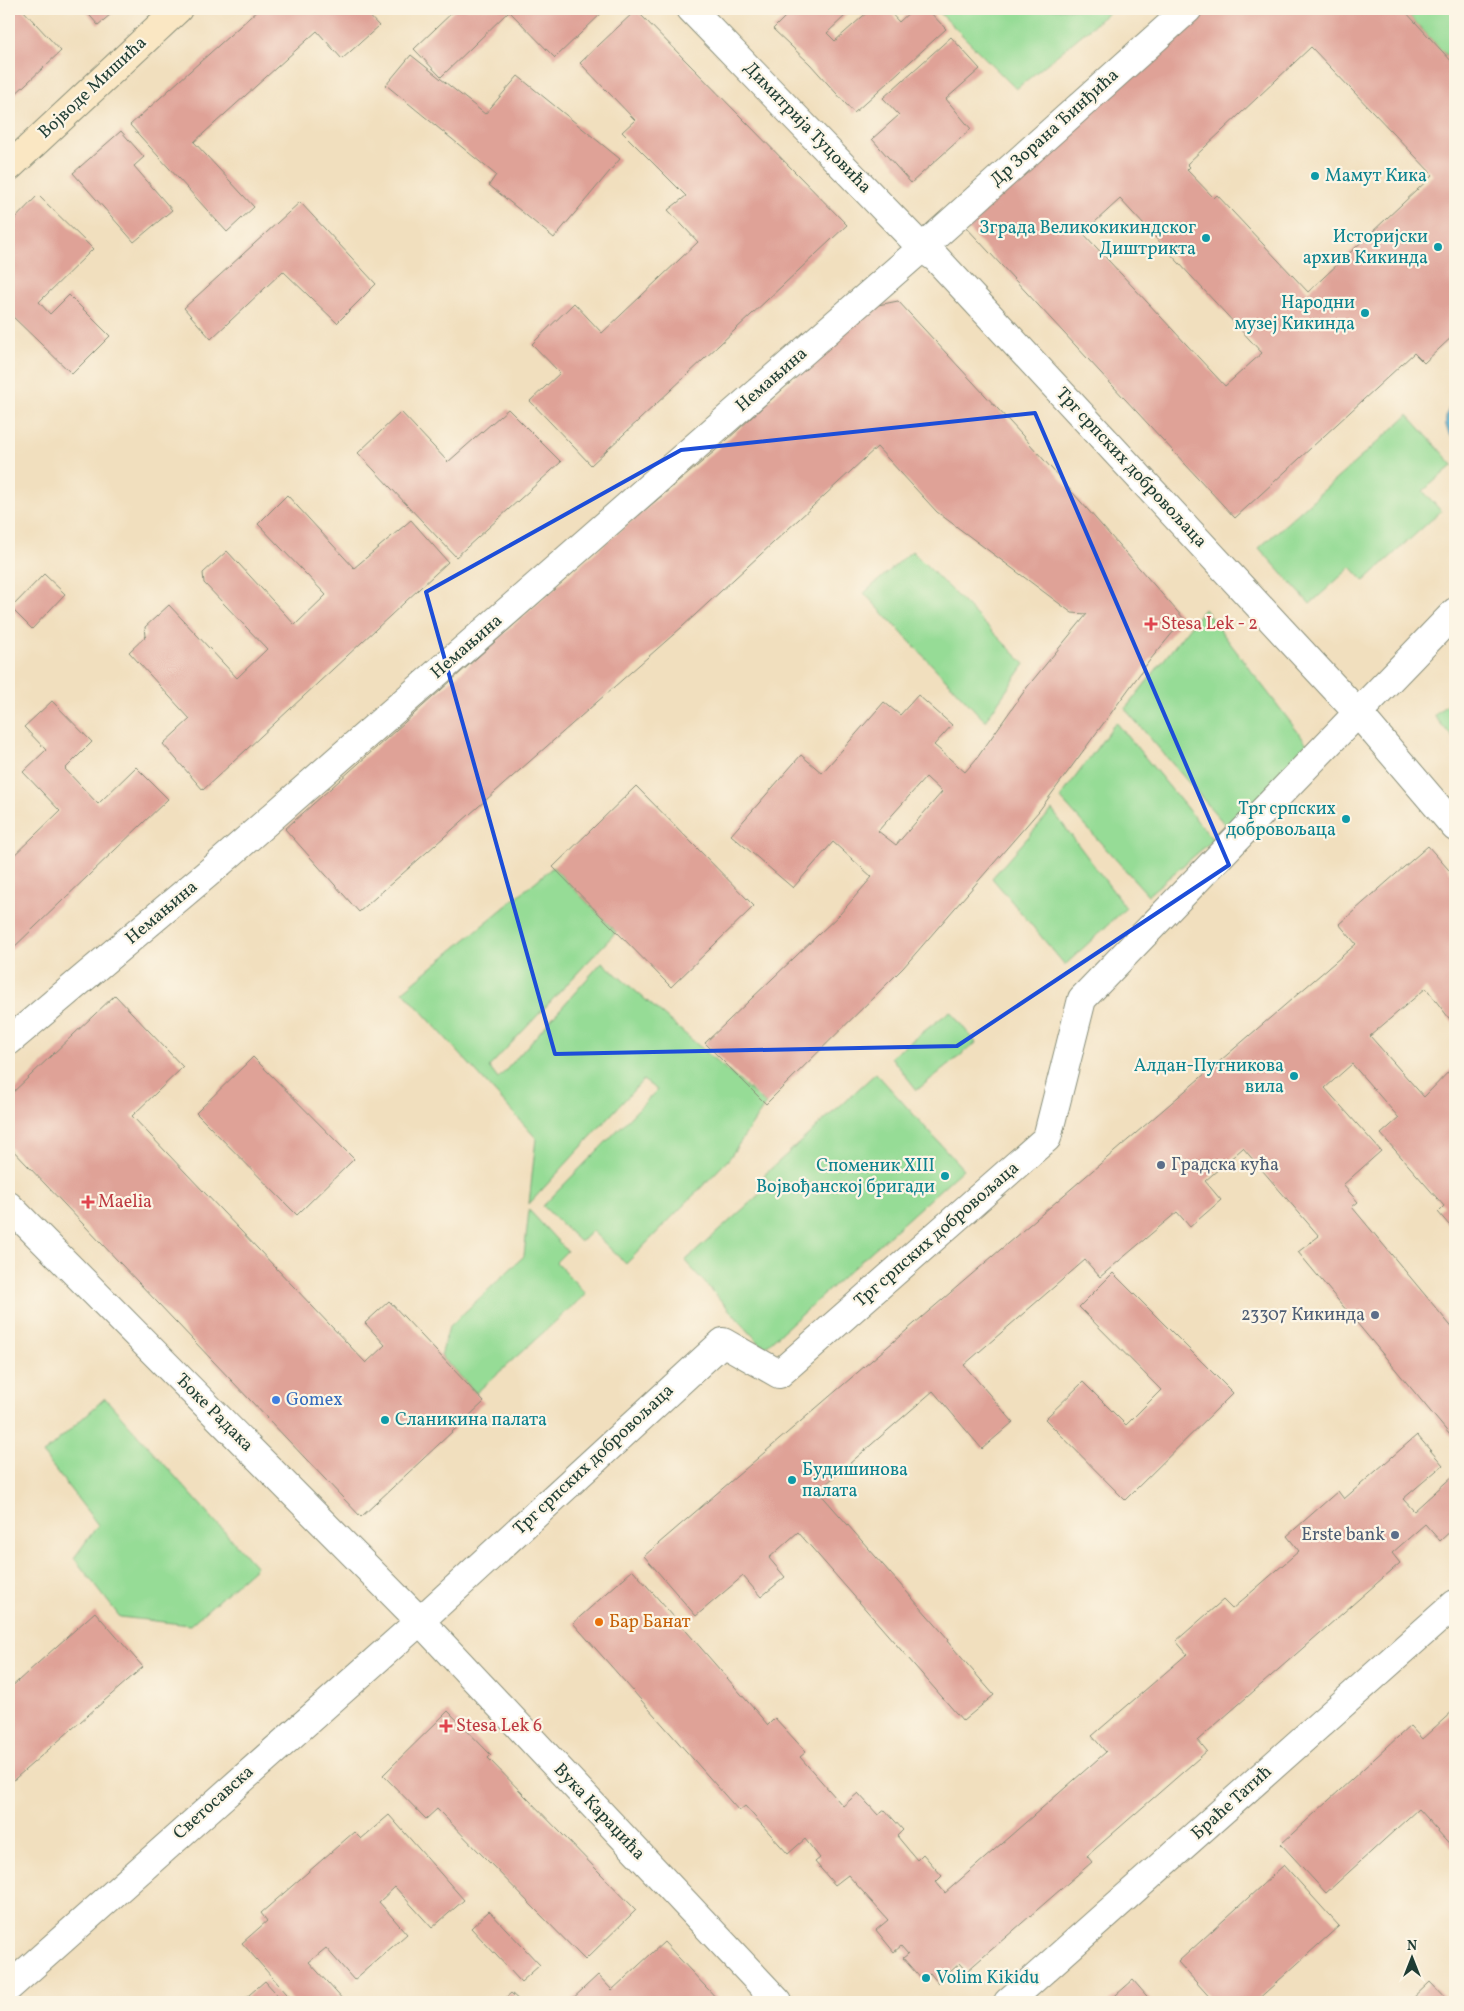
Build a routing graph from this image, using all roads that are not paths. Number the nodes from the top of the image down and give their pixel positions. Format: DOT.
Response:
graph roads {
  1 [pos="178,9"];
  2 [pos="691,9"];
  3 [pos="1188,9"];
  4 [pos="9,167"];
  5 [pos="922,248"];
  6 [pos="1455,612"];
  7 [pos="1358,713"];
  8 [pos="1455,827"];
  9 [pos="9,1041"];
  10 [pos="9,1206"];
  11 [pos="1455,1604"];
  12 [pos="420,1621"];
  13 [pos="9,1987"];
  14 [pos="778,2002"];
  15 [pos="1008,2002"];
  1 -- 4 [label="street, Војводе Мишића"];
  2 -- 5 [label="street, Димитрија Туцовића"];
  3 -- 5 [label="street, Др Зорана Ђинђића"];
  5 -- 7 [label="street, Трг српских добровољаца"];
  5 -- 9 [label="street, Немањина"];
  6 -- 7 [label="street, Трг српских добровољаца"];
  7 -- 8 [label="street, Трг српских добровољаца"];
  7 -- 12 [label="street, Трг српских добровољаца"];
  10 -- 12 [label="street, Ђоке Радака"];
  11 -- 15 [label="street, Браће Татић"];
  12 -- 13 [label="street, Светосавска"];
  12 -- 14 [label="street, Вука Караџића"];
}
